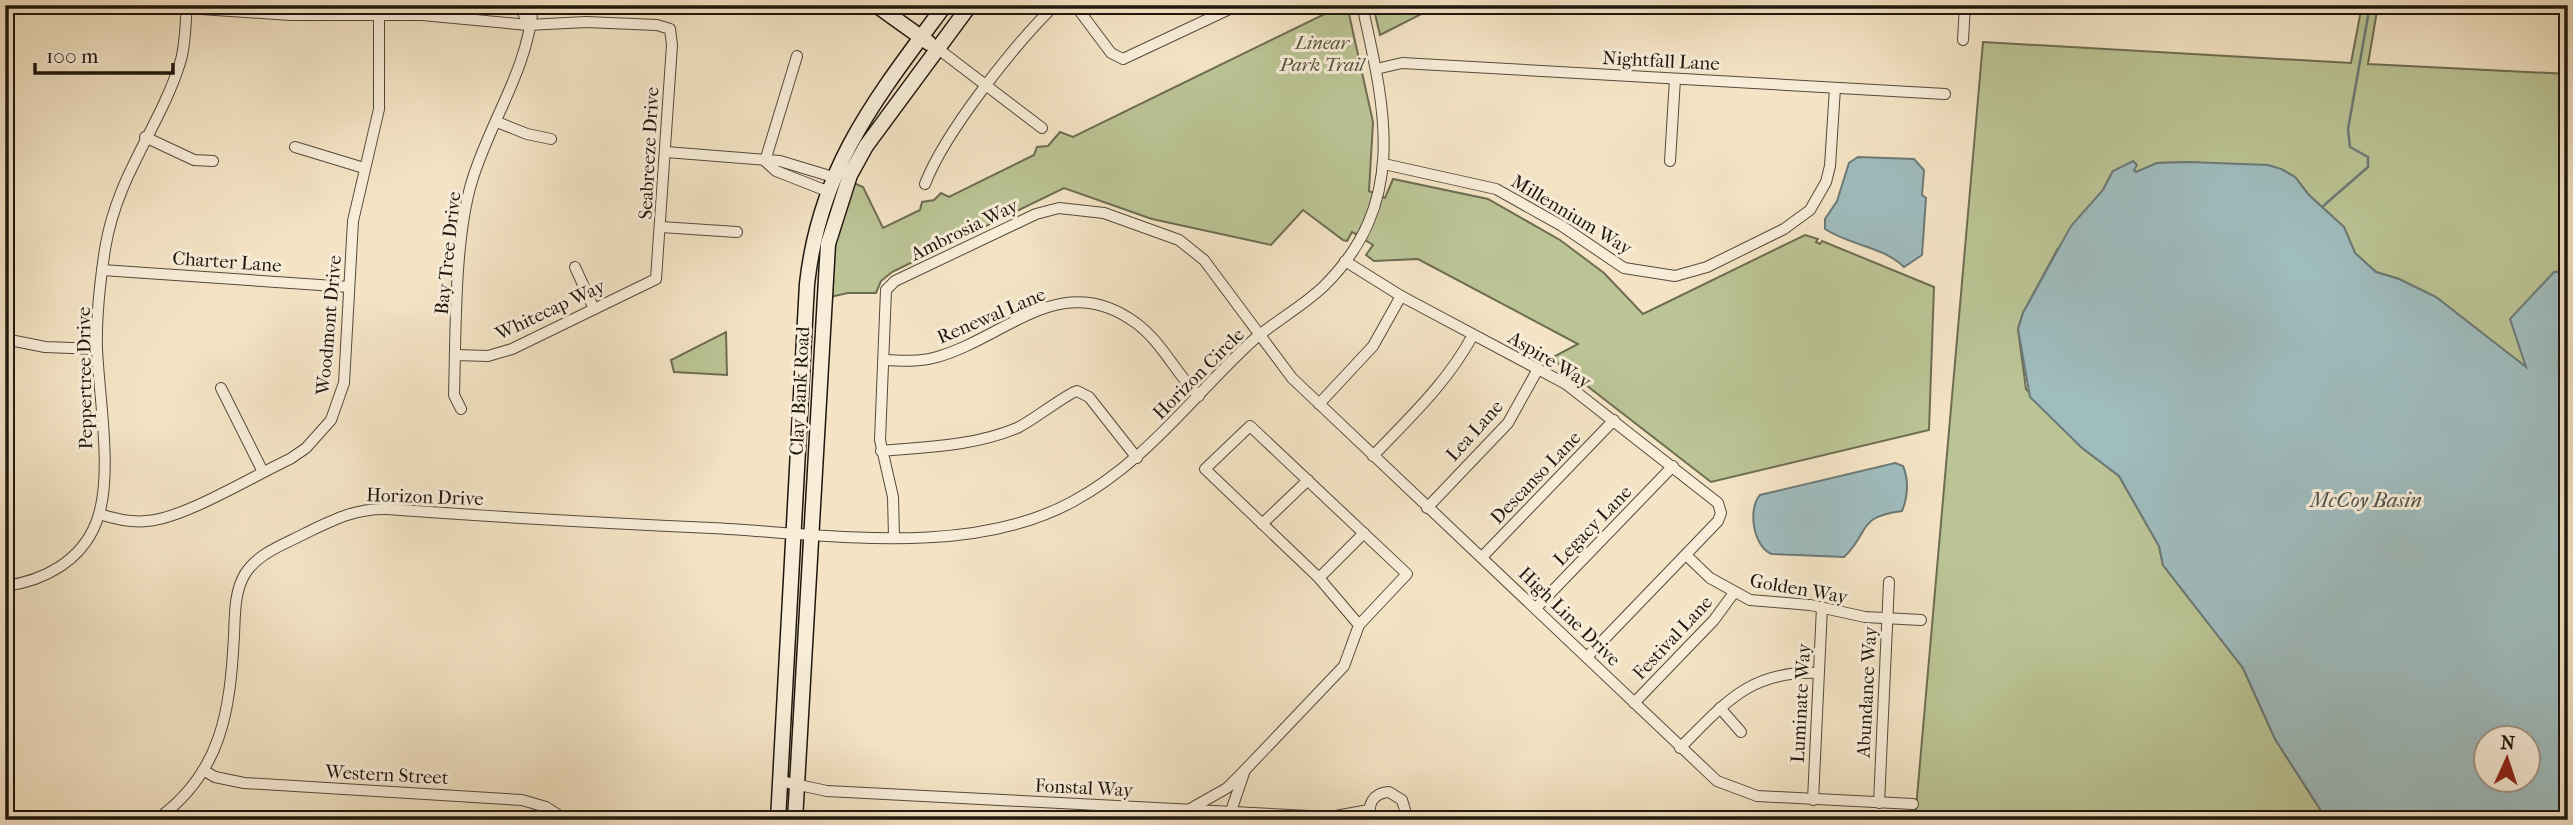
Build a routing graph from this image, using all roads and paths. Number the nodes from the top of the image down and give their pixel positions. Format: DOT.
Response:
graph roads {
  1 [pos="520,5"];
  2 [pos="533,5"];
  3 [pos="876,5"];
  4 [pos="945,5"];
  5 [pos="970,5"];
  6 [pos="1055,5"];
  7 [pos="1075,5"];
  8 [pos="1238,5"];
  9 [pos="1362,5"];
  10 [pos="1965,5"];
  11 [pos="187,7"];
  12 [pos="379,13"];
  13 [pos="528,25"];
  14 [pos="921,37"];
  15 [pos="1963,40"];
  16 [pos="937,48"];
  17 [pos="797,56"];
  18 [pos="1376,69"];
  19 [pos="1675,79"];
  20 [pos="988,86"];
  21 [pos="1835,88"];
  22 [pos="1945,94"];
  23 [pos="497,122"];
  24 [pos="1042,128"];
  25 [pos="145,137"];
  26 [pos="551,139"];
  27 [pos="295,147"];
  28 [pos="666,152"];
  29 [pos="213,161"];
  30 [pos="765,161"];
  31 [pos="1670,161"];
  32 [pos="1384,164"];
  33 [pos="364,168"];
  34 [pos="830,184"];
  35 [pos="925,184"];
  36 [pos="661,227"];
  37 [pos="737,232"];
  38 [pos="1345,261"];
  39 [pos="575,267"];
  40 [pos="102,270"];
  41 [pos="656,279"];
  42 [pos="349,287"];
  43 [pos="1401,296"];
  44 [pos="594,309"];
  45 [pos="1473,335"];
  46 [pos="1259,336"];
  47 [pos="5,339"];
  48 [pos="97,349"];
  49 [pos="456,355"];
  50 [pos="884,360"];
  51 [pos="1538,369"];
  52 [pos="221,388"];
  53 [pos="1199,396"];
  54 [pos="1319,404"];
  55 [pos="461,409"];
  56 [pos="1614,420"];
  57 [pos="881,451"];
  58 [pos="1373,456"];
  59 [pos="1137,458"];
  60 [pos="1673,466"];
  61 [pos="262,472"];
  62 [pos="1308,480"];
  63 [pos="1426,508"];
  64 [pos="99,514"];
  65 [pos="1262,524"];
  66 [pos="794,532"];
  67 [pos="810,533"];
  68 [pos="1364,533"];
  69 [pos="894,537"];
  70 [pos="1686,555"];
  71 [pos="1482,557"];
  72 [pos="1319,578"];
  73 [pos="1889,582"];
  74 [pos="5,586"];
  75 [pos="1733,594"];
  76 [pos="1822,607"];
  77 [pos="1536,608"];
  78 [pos="1887,618"];
  79 [pos="1921,620"];
  80 [pos="1359,625"];
  81 [pos="1587,657"];
  82 [pos="1818,673"];
  83 [pos="1634,703"];
  84 [pos="1720,708"];
  85 [pos="1741,732"];
  86 [pos="1680,748"];
  87 [pos="204,770"];
  88 [pos="1245,770"];
  89 [pos="780,781"];
  90 [pos="797,785"];
  91 [pos="1813,800"];
  92 [pos="1879,803"];
  93 [pos="1913,804"];
  94 [pos="1188,809"];
  95 [pos="1231,811"];
  96 [pos="1370,815"];
  97 [pos="156,820"];
  98 [pos="566,820"];
  99 [pos="778,820"];
  100 [pos="795,820"];
  101 [pos="1402,820"];
  1 -- 13 [label="street"];
  2 -- 13 [label="street, Bay Tree Drive"];
  3 -- 14 [label="street"];
  4 -- 14 [label="street, Clay Bank Road"];
  5 -- 16 [label="street, Clay Bank Road"];
  6 -- 20 [label="street"];
  7 -- 8 [label="street"];
  9 -- 18 [label="street, Horizon Circle"];
  10 -- 15 [label="street"];
  11 -- 12 [label="street"];
  11 -- 25 [label="street, Peppertree Drive"];
  12 -- 13 [label="street"];
  12 -- 33 [label="street, Woodmont Drive"];
  13 -- 23 [label="street, Bay Tree Drive"];
  13 -- 28 [label="street, Seabreeze Drive"];
  14 -- 16 [label="street"];
  14 -- 34 [label="street, Clay Bank Road"];
  16 -- 20 [label="street"];
  16 -- 67 [label="street, Clay Bank Road"];
  17 -- 30 [label="street"];
  18 -- 19 [label="street, Nightfall Lane"];
  18 -- 32 [label="street, Horizon Circle"];
  19 -- 21 [label="street, Nightfall Lane"];
  19 -- 31 [label="street"];
  20 -- 24 [label="street"];
  20 -- 35 [label="street"];
  21 -- 22 [label="street, Nightfall Lane"];
  21 -- 32 [label="street, Millennium Way"];
  23 -- 26 [label="street"];
  23 -- 49 [label="street, Bay Tree Drive"];
  25 -- 29 [label="street"];
  25 -- 40 [label="street, Peppertree Drive"];
  27 -- 33 [label="street"];
  28 -- 30 [label="street"];
  28 -- 36 [label="street, Seabreeze Drive"];
  30 -- 34 [label="street"];
  30 -- 34 [label="street"];
  32 -- 38 [label="street, Horizon Circle"];
  33 -- 42 [label="street, Woodmont Drive"];
  34 -- 66 [label="street, Clay Bank Road"];
  36 -- 37 [label="street"];
  36 -- 41 [label="street, Seabreeze Drive"];
  38 -- 43 [label="street, Aspire Way"];
  38 -- 46 [label="street, Horizon Circle"];
  39 -- 44 [label="street"];
  40 -- 42 [label="street, Charter Lane"];
  40 -- 48 [label="street, Peppertree Drive"];
  41 -- 44 [label="street, Whitecap Way"];
  42 -- 61 [label="street, Woodmont Drive"];
  43 -- 45 [label="street, Aspire Way"];
  43 -- 54 [label="street"];
  44 -- 49 [label="street, Whitecap Way"];
  45 -- 51 [label="street, Aspire Way"];
  45 -- 58 [label="street"];
  46 -- 50 [label="street, Ambrosia Way"];
  46 -- 53 [label="street, Horizon Circle"];
  46 -- 54 [label="street, High Line Drive"];
  47 -- 48 [label="street"];
  48 -- 64 [label="street, Peppertree Drive"];
  49 -- 55 [label="street, Bay Tree Drive"];
  50 -- 53 [label="street, Renewal Lane"];
  50 -- 57 [label="street, Ambrosia Way"];
  51 -- 56 [label="street, Aspire Way"];
  51 -- 63 [label="street, Lea Lane"];
  52 -- 61 [label="street"];
  53 -- 59 [label="street, Horizon Circle"];
  54 -- 58 [label="street, High Line Drive"];
  56 -- 60 [label="street, Aspire Way"];
  56 -- 71 [label="street, Descanso Lane"];
  57 -- 59 [label="street"];
  57 -- 69 [label="street, Ambrosia Way"];
  58 -- 63 [label="street, High Line Drive"];
  59 -- 69 [label="street, Horizon Circle"];
  60 -- 70 [label="street, Aspire Way"];
  60 -- 77 [label="street, Legacy Lane"];
  61 -- 64 [label="street, Woodmont Drive"];
  62 -- 65 [label="street"];
  62 -- 65 [label="street"];
  62 -- 68 [label="street"];
  63 -- 71 [label="street, High Line Drive"];
  64 -- 74 [label="street, Peppertree Drive"];
  65 -- 72 [label="street"];
  66 -- 67 [label="street, Horizon Drive"];
  66 -- 87 [label="street, Horizon Drive"];
  66 -- 89 [label="street, Clay Bank Road"];
  67 -- 69 [label="street, Horizon Circle"];
  67 -- 90 [label="street, Clay Bank Road"];
  68 -- 72 [label="street"];
  68 -- 80 [label="street"];
  70 -- 75 [label="street, Golden Way"];
  70 -- 81 [label="street"];
  71 -- 77 [label="street, High Line Drive"];
  72 -- 80 [label="street"];
  73 -- 78 [label="street, Abundance Way"];
  75 -- 76 [label="street, Golden Way"];
  75 -- 83 [label="street, Festival Lane"];
  76 -- 78 [label="street, Golden Way"];
  76 -- 82 [label="street, Luminate Way"];
  77 -- 81 [label="street, High Line Drive"];
  78 -- 79 [label="street, Golden Way"];
  78 -- 92 [label="street, Abundance Way"];
  80 -- 88 [label="street"];
  81 -- 83 [label="street, High Line Drive"];
  82 -- 84 [label="street"];
  82 -- 91 [label="street, Luminate Way"];
  83 -- 86 [label="street, High Line Drive"];
  84 -- 85 [label="street"];
  84 -- 86 [label="street"];
  86 -- 91 [label="street, High Line Drive"];
  87 -- 97 [label="street, Horizon Drive"];
  87 -- 98 [label="street, Western Street"];
  88 -- 94 [label="street"];
  88 -- 95 [label="street"];
  89 -- 90 [label="street, Fonstal Way"];
  89 -- 99 [label="street, Clay Bank Road"];
  90 -- 94 [label="street, Fonstal Way"];
  90 -- 100 [label="street, Clay Bank Road"];
  91 -- 92 [label="street, High Line Drive"];
  92 -- 93 [label="street, High Line Drive"];
  94 -- 95 [label="street, Fonstal Way"];
  95 -- 96 [label="street, Fonstal Way"];
  96 -- 101 [label="street"];
}
